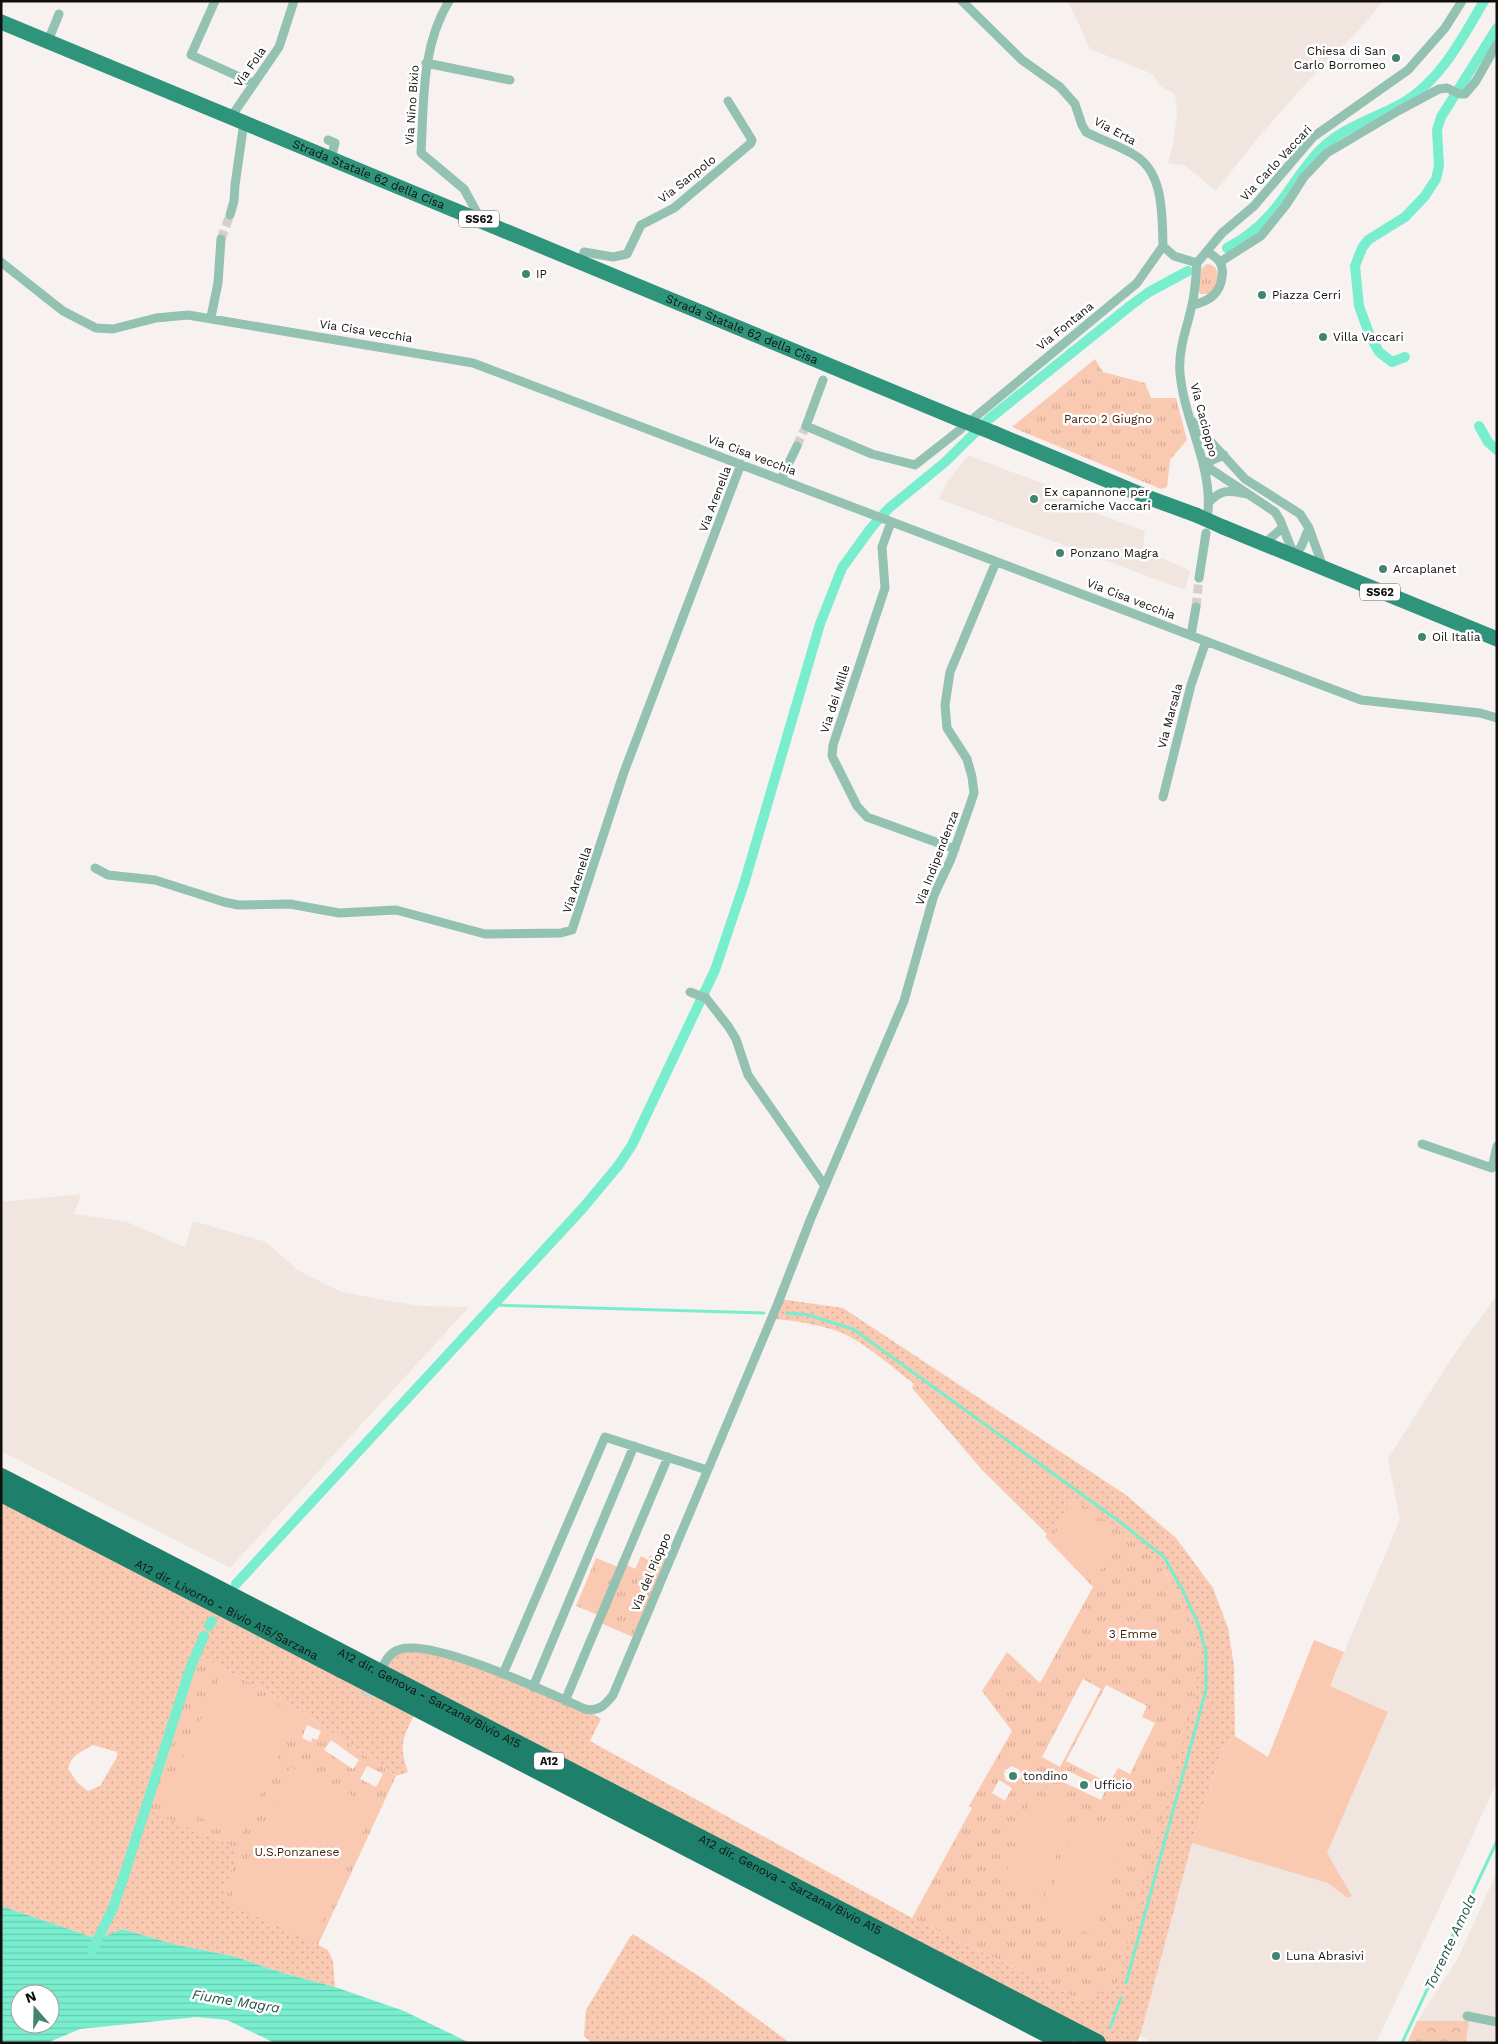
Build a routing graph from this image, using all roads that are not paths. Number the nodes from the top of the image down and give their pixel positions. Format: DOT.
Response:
graph roads {
  1 [pos="215,1"];
  2 [pos="294,1"];
  3 [pos="449,1"];
  4 [pos="962,1"];
  5 [pos="1462,1"];
  6 [pos="59,14"];
  7 [pos="1,22"];
  8 [pos="48,41"];
  9 [pos="1497,44"];
  10 [pos="426,63"];
  11 [pos="510,80"];
  12 [pos="253,83"];
  13 [pos="728,101"];
  14 [pos="237,120"];
  15 [pos="336,142"];
  16 [pos="331,158"];
  17 [pos="230,215"];
  18 [pos="481,220"];
  19 [pos="221,239"];
  20 [pos="1164,246"];
  21 [pos="1207,251"];
  22 [pos="1,262"];
  23 [pos="582,262"];
  24 [pos="1220,262"];
  25 [pos="1197,264"];
  26 [pos="1192,305"];
  27 [pos="211,318"];
  28 [pos="823,380"];
  29 [pos="974,418"];
  30 [pos="1190,419"];
  31 [pos="958,424"];
  32 [pos="797,446"];
  33 [pos="1224,456"];
  34 [pos="741,464"];
  35 [pos="1203,464"];
  36 [pos="781,479"];
  37 [pos="1250,495"];
  38 [pos="1209,502"];
  39 [pos="1202,513"];
  40 [pos="888,521"];
  41 [pos="1282,528"];
  42 [pos="1309,528"];
  43 [pos="1206,533"];
  44 [pos="1264,544"];
  45 [pos="1294,555"];
  46 [pos="996,562"];
  47 [pos="1323,568"];
  48 [pos="1198,578"];
  49 [pos="1196,607"];
  50 [pos="1191,635"];
  51 [pos="1497,640"];
  52 [pos="1206,641"];
  53 [pos="1497,718"];
  54 [pos="1163,797"];
  55 [pos="955,849"];
  56 [pos="95,868"];
  57 [pos="693,992"];
  58 [pos="1422,1144"];
  59 [pos="1497,1146"];
  60 [pos="825,1186"];
  61 [pos="811,1218"];
  62 [pos="634,1446"];
  63 [pos="668,1457"];
  64 [pos="707,1470"];
  65 [pos="1,1477"];
  66 [pos="1,1493"];
  67 [pos="381,1670"];
  68 [pos="503,1674"];
  69 [pos="533,1687"];
  70 [pos="565,1701"];
  71 [pos="1467,2016"];
  72 [pos="1497,2022"];
  73 [pos="1065,2043"];
  74 [pos="1097,2043"];
  1 -- 12 [label="street"];
  2 -- 12 [label="street, Via Fola"];
  3 -- 10 [label="street, Via Nino Bixio"];
  4 -- 20 [label="street, Via Erta"];
  5 -- 21 [label="street, Via Carlo Vaccari"];
  6 -- 8 [label="street"];
  7 -- 8 [label="main road, Strada Statale 62 della Cisa / SS62"];
  8 -- 14 [label="main road, Strada Statale 62 della Cisa / SS62"];
  9 -- 24 [label="street"];
  10 -- 11 [label="street"];
  10 -- 18 [label="street, Via Nino Bixio"];
  12 -- 14 [label="street, Via Fola"];
  13 -- 23 [label="street, Via Sanpolo"];
  14 -- 16 [label="main road, Strada Statale 62 della Cisa / SS62"];
  14 -- 17 [label="street"];
  15 -- 16 [label="street"];
  16 -- 18 [label="main road, Strada Statale 62 della Cisa / SS62"];
  18 -- 23 [label="main road, Strada Statale 62 della Cisa / SS62"];
  19 -- 27 [label="street"];
  20 -- 25 [label="street"];
  20 -- 29 [label="street, Via Fontana"];
  21 -- 24 [label="street"];
  21 -- 25 [label="street, Via Carlo Vaccari"];
  22 -- 27 [label="street, Via Cisa vecchia"];
  23 -- 31 [label="main road, Strada Statale 62 della Cisa / SS62"];
  24 -- 26 [label="street"];
  25 -- 26 [label="street"];
  26 -- 30 [label="street, Via Cacioppo"];
  27 -- 34 [label="street, Via Cisa vecchia"];
  28 -- 31 [label="street"];
  30 -- 33 [label="street"];
  30 -- 35 [label="street, Via Cacioppo"];
  31 -- 39 [label="main road, SS62, bridge"];
  32 -- 36 [label="street"];
  33 -- 35 [label="street"];
  33 -- 42 [label="street"];
  34 -- 36 [label="street, Via Cisa vecchia"];
  34 -- 56 [label="street, Via Arenella"];
  35 -- 37 [label="street"];
  35 -- 38 [label="street, Via Cacioppo"];
  36 -- 40 [label="street, Via Cisa vecchia"];
  37 -- 38 [label="street"];
  37 -- 41 [label="street"];
  38 -- 39 [label="street, Via Cacioppo"];
  39 -- 44 [label="main road, SS62, bridge"];
  40 -- 46 [label="street, Via Cisa vecchia"];
  40 -- 55 [label="street, Via dei Mille"];
  41 -- 44 [label="street"];
  41 -- 45 [label="street"];
  42 -- 45 [label="street"];
  42 -- 47 [label="street"];
  43 -- 48 [label="street"];
  44 -- 45 [label="main road, SS62"];
  45 -- 47 [label="main road, SS62"];
  46 -- 50 [label="street, Via Cisa vecchia"];
  46 -- 55 [label="street, Via Indipendenza"];
  47 -- 51 [label="main road, SS62"];
  49 -- 50 [label="street"];
  50 -- 52 [label="street, Via Cisa vecchia"];
  52 -- 53 [label="street, Via Cisa vecchia"];
  52 -- 54 [label="street, Via Marsala"];
  55 -- 60 [label="street, Via Indipendenza"];
  57 -- 60 [label="street"];
  58 -- 59 [label="street"];
  60 -- 61 [label="street, Via Indipendenza"];
  61 -- 64 [label="street, Via del Pioppo"];
  62 -- 63 [label="street"];
  62 -- 68 [label="street"];
  62 -- 69 [label="street"];
  63 -- 64 [label="street"];
  63 -- 70 [label="street"];
  64 -- 70 [label="street, Via del Pioppo"];
  65 -- 74 [label="highway, A12 dir. Genova - Sarzana/Bivio A15 / A12"];
  66 -- 73 [label="highway, A12 dir. Livorno - Bivio A15/Sarzana / A12"];
  67 -- 68 [label="street, Via del Pioppo"];
  68 -- 69 [label="street, Via del Pioppo"];
  69 -- 70 [label="street, Via del Pioppo"];
  71 -- 72 [label="street"];
}
